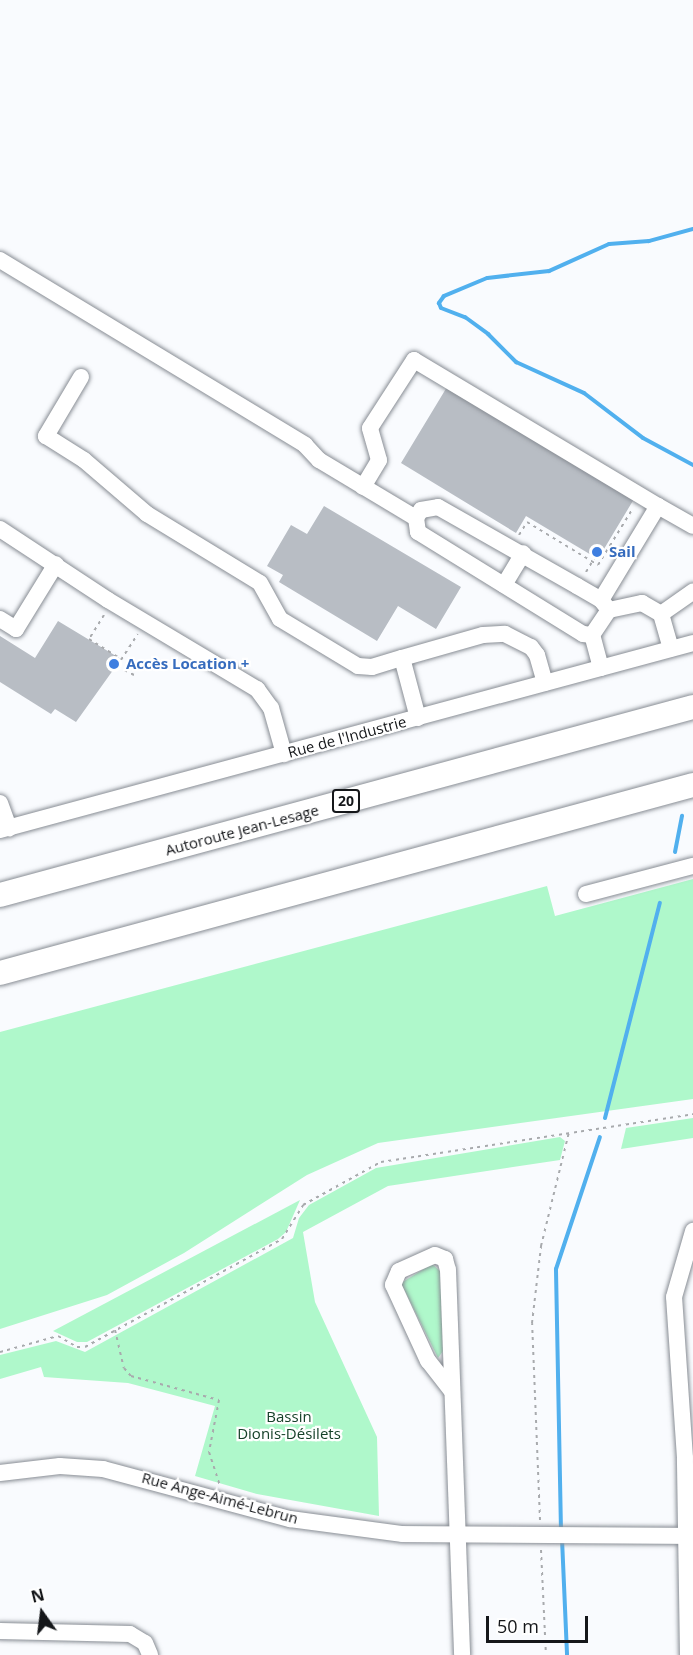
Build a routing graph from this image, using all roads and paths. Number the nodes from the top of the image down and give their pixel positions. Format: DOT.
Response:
graph roads {
  1 [pos="0,260"];
  2 [pos="81,377"];
  3 [pos="363,487"];
  4 [pos="634,505"];
  5 [pos="658,506"];
  6 [pos="416,518"];
  7 [pos="693,526"];
  8 [pos="0,529"];
  9 [pos="519,549"];
  10 [pos="595,557"];
  11 [pos="592,561"];
  12 [pos="56,564"];
  13 [pos="504,585"];
  14 [pos="693,592"];
  15 [pos="112,602"];
  16 [pos="605,605"];
  17 [pos="661,614"];
  18 [pos="0,619"];
  19 [pos="141,629"];
  20 [pos="592,635"];
  21 [pos="693,643"];
  22 [pos="671,649"];
  23 [pos="402,658"];
  24 [pos="121,659"];
  25 [pos="601,668"];
  26 [pos="134,675"];
  27 [pos="545,683"];
  28 [pos="693,707"];
  29 [pos="418,718"];
  30 [pos="284,754"];
  31 [pos="693,785"];
  32 [pos="0,803"];
  33 [pos="4,829"];
  34 [pos="693,866"];
  35 [pos="586,894"];
  36 [pos="0,895"];
  37 [pos="0,973"];
  38 [pos="693,1114"];
  39 [pos="569,1132"];
  40 [pos="693,1231"];
  41 [pos="115,1330"];
  42 [pos="0,1352"];
  43 [pos="686,1379"];
  44 [pos="452,1390"];
  45 [pos="0,1473"];
  46 [pos="220,1486"];
  47 [pos="541,1535"];
  48 [pos="689,1536"];
  49 [pos="458,1537"];
  50 [pos="0,1631"];
  51 [pos="150,1655"];
  52 [pos="462,1655"];
  53 [pos="546,1655"];
  54 [pos="688,1655"];
  1 -- 3 [label="street"];
  2 -- 23 [label="street"];
  3 -- 5 [label="street"];
  3 -- 6 [label="street"];
  4 -- 11 [label="path"];
  5 -- 7 [label="street"];
  5 -- 16 [label="street"];
  6 -- 9 [label="street"];
  6 -- 13 [label="street"];
  8 -- 12 [label="street"];
  9 -- 11 [label="path"];
  9 -- 13 [label="street"];
  9 -- 16 [label="street"];
  10 -- 11 [label="path"];
  12 -- 15 [label="street"];
  12 -- 18 [label="street"];
  13 -- 20 [label="street"];
  14 -- 17 [label="street"];
  15 -- 24 [label="path"];
  15 -- 30 [label="street"];
  16 -- 17 [label="street"];
  16 -- 20 [label="street"];
  17 -- 22 [label="street"];
  19 -- 24 [label="path"];
  20 -- 25 [label="street"];
  21 -- 22 [label="street, Rue de l'Industrie"];
  22 -- 25 [label="street, Rue de l'Industrie"];
  23 -- 27 [label="street"];
  23 -- 29 [label="street"];
  24 -- 26 [label="path"];
  25 -- 27 [label="street, Rue de l'Industrie"];
  27 -- 29 [label="street, Rue de l'Industrie"];
  28 -- 36 [label="highway, Autoroute Jean-Lesage / 20"];
  29 -- 30 [label="street, Rue de l'Industrie"];
  30 -- 33 [label="street, Rue de l'Industrie"];
  31 -- 37 [label="highway"];
  32 -- 33 [label="street"];
  34 -- 35 [label="street"];
  38 -- 39 [label="path"];
  39 -- 41 [label="path"];
  39 -- 47 [label="path"];
  40 -- 43 [label="street"];
  41 -- 42 [label="path"];
  41 -- 46 [label="path"];
  43 -- 48 [label="street"];
  44 -- 44 [label="street"];
  44 -- 49 [label="street"];
  45 -- 49 [label="street, Rue Ange-Aimé-Lebrun"];
  47 -- 48 [label="street, Rue Ange-Aimé-Lebrun"];
  47 -- 49 [label="street, Rue Ange-Aimé-Lebrun"];
  47 -- 53 [label="path"];
  48 -- 54 [label="street"];
  49 -- 52 [label="street"];
  50 -- 51 [label="street"];
}
